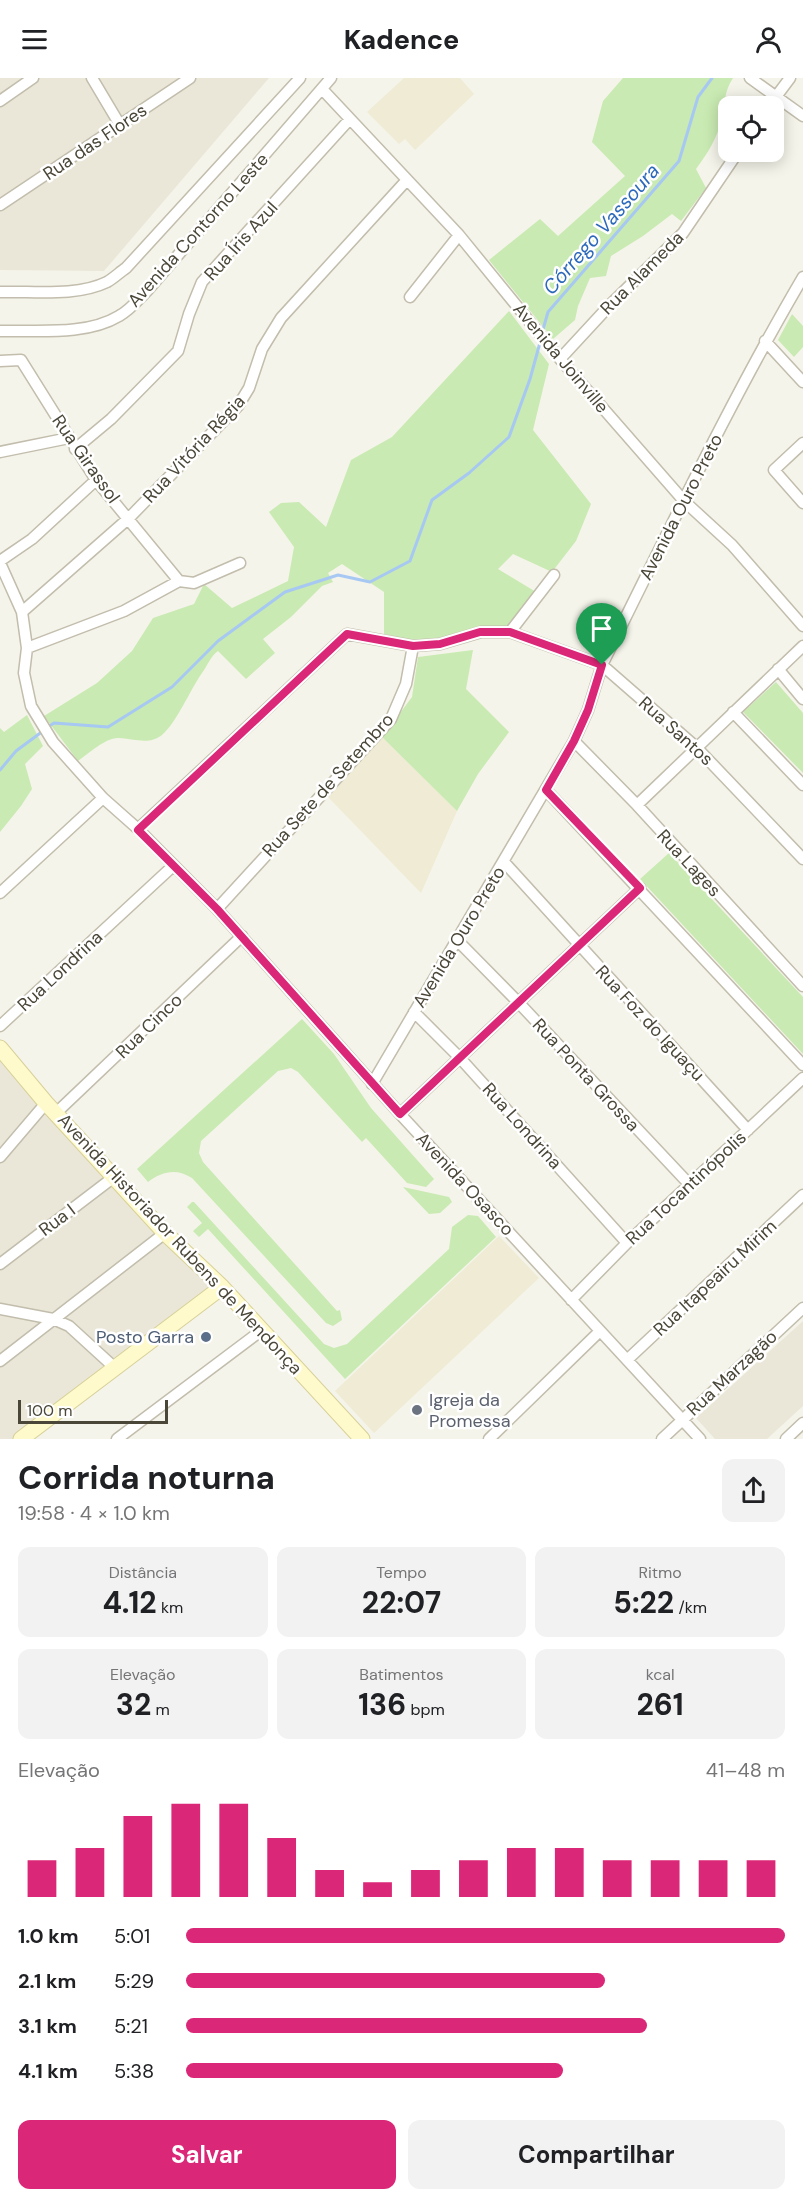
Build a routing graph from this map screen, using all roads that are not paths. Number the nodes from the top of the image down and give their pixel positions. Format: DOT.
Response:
graph roads {
  1 [pos="33,78"];
  2 [pos="92,78"];
  3 [pos="190,78"];
  4 [pos="300,78"];
  5 [pos="331,78"];
  6 [pos="750,78"];
  7 [pos="790,78"];
  8 [pos="322,89"];
  9 [pos="766,96"];
  10 [pos="776,96"];
  11 [pos="0,101"];
  12 [pos="784,107"];
  13 [pos="803,116"];
  14 [pos="350,119"];
  15 [pos="120,125"];
  16 [pos="731,162"];
  17 [pos="406,181"];
  18 [pos="0,205"];
  19 [pos="459,235"];
  20 [pos="803,277"];
  21 [pos="0,292"];
  22 [pos="410,297"];
  23 [pos="0,331"];
  24 [pos="765,341"];
  25 [pos="560,359"];
  26 [pos="0,361"];
  27 [pos="803,382"];
  28 [pos="69,438"];
  29 [pos="803,443"];
  30 [pos="75,449"];
  31 [pos="0,452"];
  32 [pos="96,480"];
  33 [pos="684,501"];
  34 [pos="803,503"];
  35 [pos="129,518"];
  36 [pos="0,562"];
  37 [pos="240,563"];
  38 [pos="554,575"];
  39 [pos="179,581"];
  40 [pos="22,612"];
  41 [pos="803,626"];
  42 [pos="510,632"];
  43 [pos="413,646"];
  44 [pos="803,646"];
  45 [pos="27,648"];
  46 [pos="602,665"];
  47 [pos="778,669"];
  48 [pos="803,699"];
  49 [pos="733,712"];
  50 [pos="574,741"];
  51 [pos="696,747"];
  52 [pos="803,785"];
  53 [pos="546,790"];
  54 [pos="102,798"];
  55 [pos="637,805"];
  56 [pos="138,830"];
  57 [pos="803,859"];
  58 [pos="504,862"];
  59 [pos="173,866"];
  60 [pos="640,888"];
  61 [pos="0,893"];
  62 [pos="217,909"];
  63 [pos="242,936"];
  64 [pos="456,939"];
  65 [pos="578,945"];
  66 [pos="803,986"];
  67 [pos="518,1002"];
  68 [pos="414,1012"];
  69 [pos="0,1026"];
  70 [pos="0,1048"];
  71 [pos="460,1058"];
  72 [pos="803,1065"];
  73 [pos="803,1078"];
  74 [pos="372,1083"];
  75 [pos="51,1108"];
  76 [pos="400,1114"];
  77 [pos="748,1130"];
  78 [pos="0,1157"];
  79 [pos="114,1177"];
  80 [pos="690,1185"];
  81 [pos="803,1196"];
  82 [pos="165,1233"];
  83 [pos="627,1243"];
  84 [pos="0,1264"];
  85 [pos="222,1287"];
  86 [pos="571,1300"];
  87 [pos="803,1308"];
  88 [pos="0,1309"];
  89 [pos="53,1319"];
  90 [pos="262,1330"];
  91 [pos="600,1331"];
  92 [pos="0,1360"];
  93 [pos="627,1360"];
  94 [pos="115,1368"];
  95 [pos="682,1420"];
  96 [pos="803,1423"];
  97 [pos="21,1439"];
  98 [pos="117,1439"];
  99 [pos="362,1439"];
  100 [pos="489,1439"];
  101 [pos="662,1439"];
  102 [pos="700,1439"];
  103 [pos="786,1439"];
  1 -- 11 [label="street"];
  2 -- 15 [label="street"];
  3 -- 15 [label="street, Rua das Flores"];
  4 -- 21 [label="street, Avenida Contorno Leste"];
  5 -- 8 [label="street, Avenida Contorno Leste"];
  6 -- 9 [label="street"];
  7 -- 10 [label="street"];
  8 -- 14 [label="street, Avenida Joinville"];
  8 -- 23 [label="street, Avenida Contorno Leste"];
  12 -- 13 [label="street"];
  14 -- 17 [label="street, Avenida Joinville"];
  14 -- 30 [label="street, Rua Íris Azul"];
  15 -- 18 [label="street, Rua das Flores"];
  16 -- 25 [label="street, Rua Alameda"];
  17 -- 19 [label="street, Avenida Joinville"];
  17 -- 35 [label="street, Rua Vitória Régia"];
  19 -- 22 [label="street"];
  19 -- 25 [label="street, Avenida Joinville"];
  20 -- 24 [label="street, Avenida Ouro Preto"];
  24 -- 27 [label="street"];
  24 -- 33 [label="street, Avenida Ouro Preto"];
  25 -- 33 [label="street, Avenida Joinville"];
  26 -- 28 [label="street, Rua Girassol"];
  28 -- 30 [label="street, Rua Girassol"];
  28 -- 31 [label="street"];
  29 -- 34 [label="street"];
  30 -- 32 [label="street, Rua Girassol"];
  32 -- 35 [label="street, Rua Girassol"];
  32 -- 36 [label="street"];
  33 -- 41 [label="street, Avenida Joinville"];
  33 -- 46 [label="street, Avenida Ouro Preto"];
  35 -- 39 [label="street, Rua Girassol"];
  35 -- 40 [label="street, Rua Vitória Régia"];
  36 -- 40 [label="street, Avenida Osasco"];
  37 -- 39 [label="street"];
  38 -- 42 [label="street"];
  39 -- 45 [label="street"];
  40 -- 45 [label="street, Avenida Osasco"];
  42 -- 43 [label="street, Rua Santos"];
  42 -- 46 [label="street, Rua Santos"];
  43 -- 56 [label="street, Rua Santos"];
  43 -- 62 [label="street, Rua Sete de Setembro"];
  44 -- 47 [label="street"];
  45 -- 54 [label="street, Avenida Osasco"];
  46 -- 50 [label="street, Avenida Ouro Preto"];
  46 -- 51 [label="street, Rua Santos"];
  47 -- 48 [label="street"];
  47 -- 49 [label="street"];
  49 -- 51 [label="street"];
  49 -- 52 [label="street"];
  50 -- 53 [label="street, Avenida Ouro Preto"];
  50 -- 55 [label="street, Rua Lages"];
  51 -- 55 [label="street"];
  51 -- 57 [label="street, Rua Santos"];
  53 -- 58 [label="street, Avenida Ouro Preto"];
  53 -- 60 [label="street"];
  54 -- 56 [label="street, Avenida Osasco"];
  54 -- 61 [label="street"];
  55 -- 66 [label="street, Rua Lages"];
  56 -- 59 [label="street, Avenida Osasco"];
  58 -- 64 [label="street, Avenida Ouro Preto"];
  58 -- 65 [label="street, Rua Foz do Iguaçu"];
  59 -- 62 [label="street, Avenida Osasco"];
  59 -- 69 [label="street, Rua Londrina"];
  60 -- 65 [label="street"];
  60 -- 72 [label="street"];
  62 -- 63 [label="street, Avenida Osasco"];
  63 -- 74 [label="street, Avenida Osasco"];
  63 -- 75 [label="street, Rua Cinco"];
  64 -- 67 [label="street, Rua Ponta Grossa"];
  64 -- 68 [label="street, Avenida Ouro Preto"];
  65 -- 67 [label="street"];
  65 -- 77 [label="street, Rua Foz do Iguaçu"];
  67 -- 71 [label="street"];
  67 -- 80 [label="street, Rua Ponta Grossa"];
  68 -- 71 [label="street, Rua Londrina"];
  68 -- 74 [label="street, Avenida Ouro Preto"];
  70 -- 75 [label="main road, Avenida Historiador Rubens de Mendonça"];
  71 -- 76 [label="street"];
  71 -- 83 [label="street, Rua Londrina"];
  73 -- 77 [label="street, Rua Tocantinópolis"];
  74 -- 76 [label="street, Avenida Osasco"];
  75 -- 78 [label="street, Rua Cinco"];
  75 -- 79 [label="main road, Avenida Historiador Rubens de Mendonça"];
  76 -- 86 [label="street, Avenida Osasco"];
  77 -- 80 [label="street, Rua Tocantinópolis"];
  79 -- 82 [label="main road, Avenida Historiador Rubens de Mendonça"];
  79 -- 84 [label="street, Rua I"];
  80 -- 83 [label="street, Rua Tocantinópolis"];
  81 -- 93 [label="street, Rua Itapeairu Mirim"];
  82 -- 85 [label="main road, Avenida Historiador Rubens de Mendonça"];
  82 -- 89 [label="street"];
  83 -- 86 [label="street, Rua Tocantinópolis"];
  85 -- 90 [label="main road, Avenida Historiador Rubens de Mendonça"];
  85 -- 94 [label="main road"];
  86 -- 91 [label="street, Avenida Osasco"];
  87 -- 95 [label="street, Rua Marzagão"];
  88 -- 89 [label="street"];
  89 -- 92 [label="street"];
  89 -- 94 [label="street"];
  90 -- 98 [label="street"];
  90 -- 99 [label="main road, Avenida Historiador Rubens de Mendonça"];
  91 -- 93 [label="street, Avenida Osasco"];
  91 -- 100 [label="street"];
  93 -- 95 [label="street, Avenida Osasco"];
  94 -- 97 [label="main road"];
  95 -- 101 [label="street, Rua Marzagão"];
  95 -- 102 [label="street, Avenida Osasco"];
  96 -- 103 [label="street"];
}
